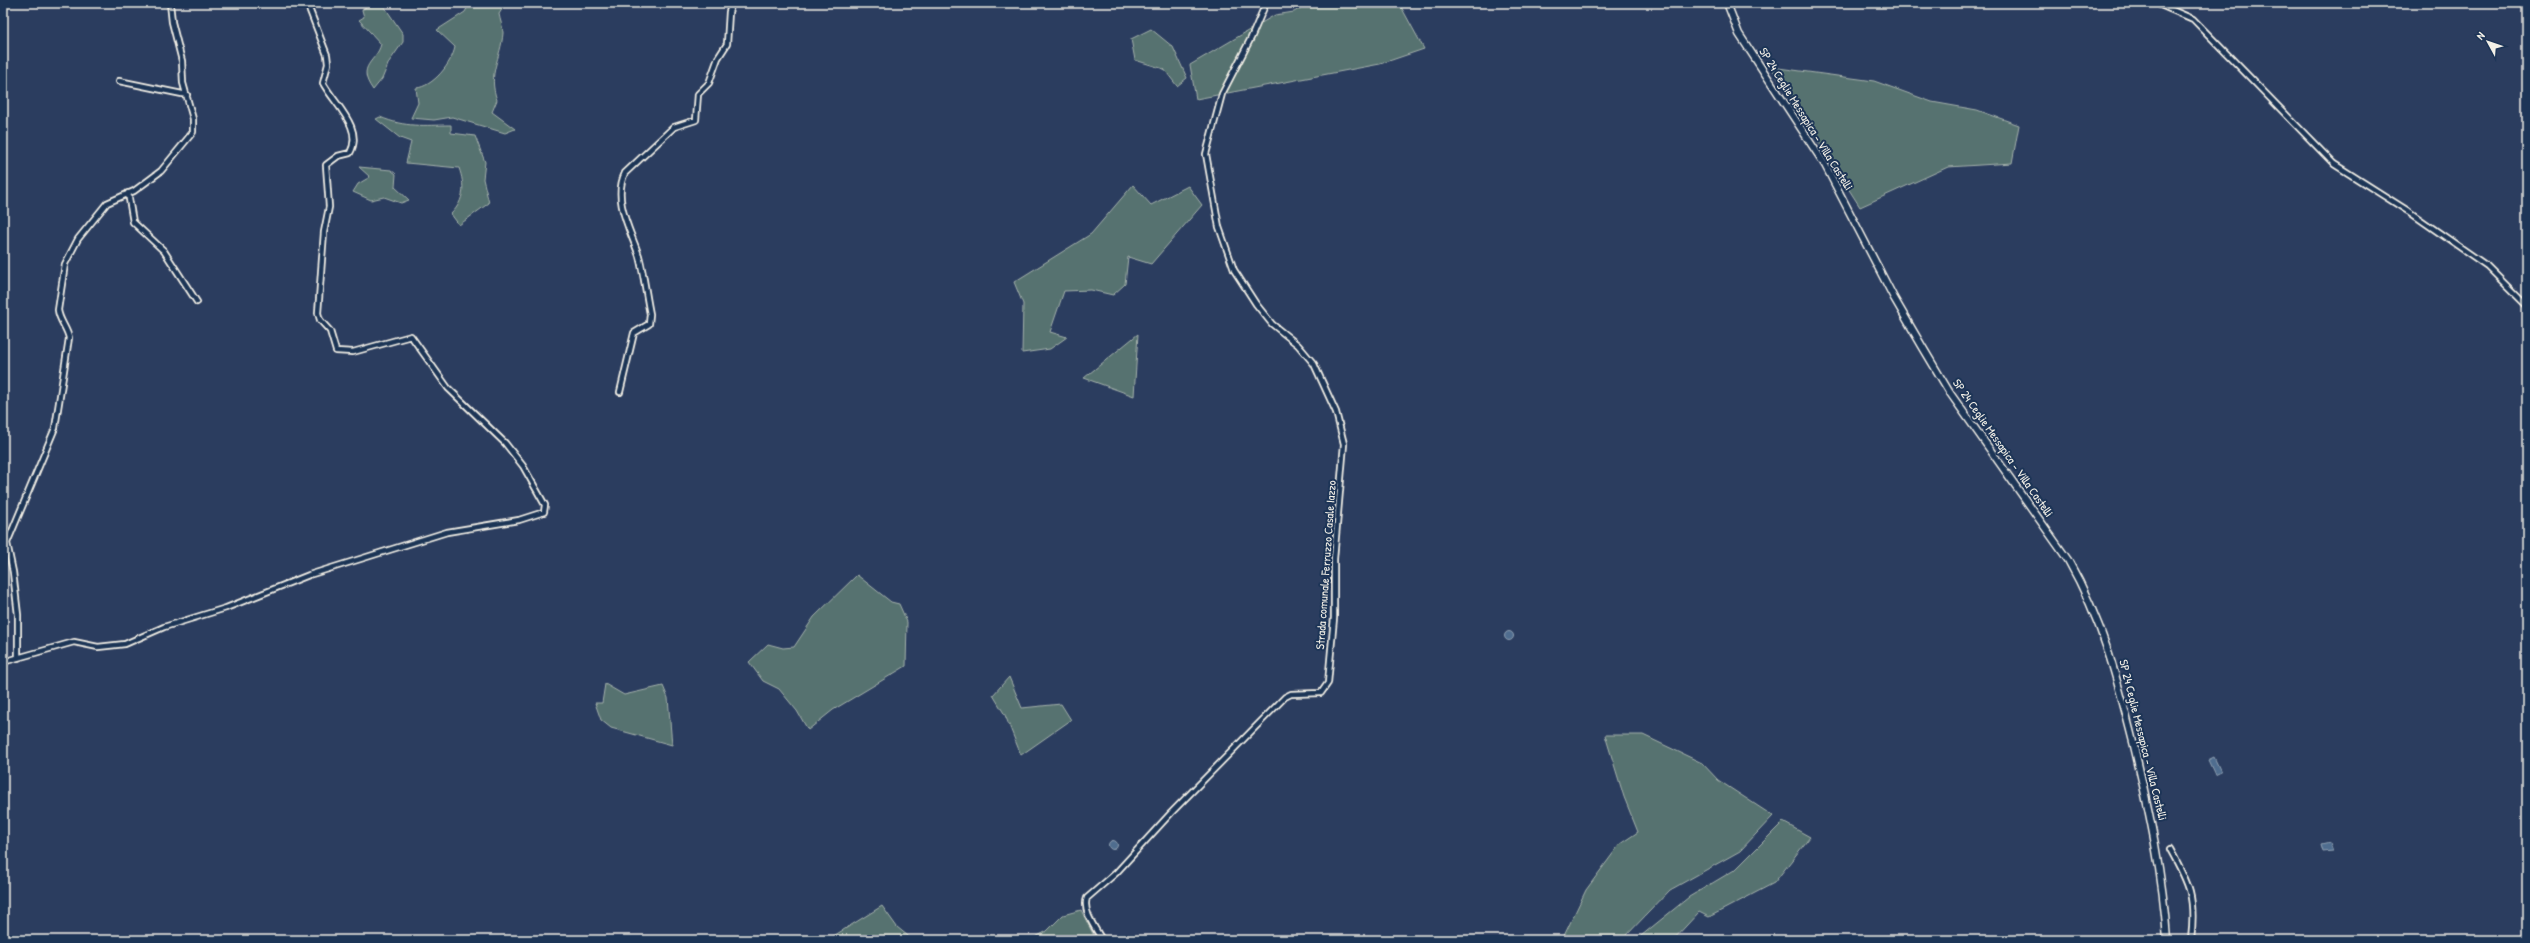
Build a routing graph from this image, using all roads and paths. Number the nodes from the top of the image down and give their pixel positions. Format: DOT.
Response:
graph roads {
  1 [pos="170,3"];
  2 [pos="307,3"];
  3 [pos="732,3"];
  4 [pos="1266,3"];
  5 [pos="1727,3"];
  6 [pos="2156,3"];
  7 [pos="119,81"];
  8 [pos="187,95"];
  9 [pos="128,193"];
  10 [pos="197,302"];
  11 [pos="2527,306"];
  12 [pos="620,392"];
  13 [pos="18,658"];
  14 [pos="3,662"];
  15 [pos="2170,849"];
  16 [pos="1102,940"];
  17 [pos="2167,940"];
  18 [pos="2191,940"];
  1 -- 8 [label="street"];
  2 -- 13 [label="street"];
  3 -- 12 [label="street"];
  4 -- 16 [label="street, Strada comunale Ferruzzo Casale Iazzo"];
  5 -- 17 [label="main road, SP 24 Ceglie Messapica - Villa Castelli"];
  6 -- 11 [label="street"];
  7 -- 8 [label="street"];
  8 -- 9 [label="street"];
  9 -- 10 [label="street"];
  9 -- 13 [label="street"];
  13 -- 14 [label="street"];
  15 -- 18 [label="street"];
}
